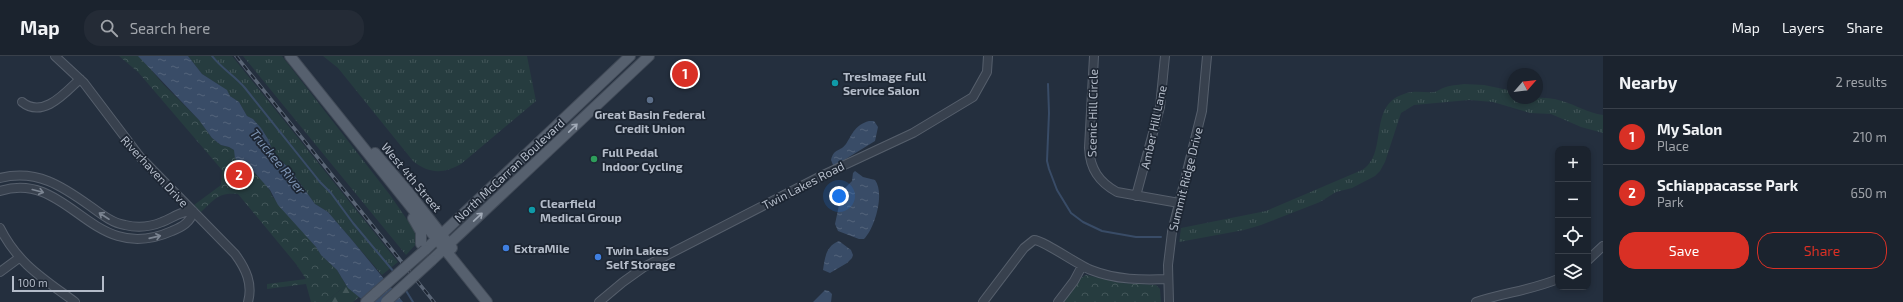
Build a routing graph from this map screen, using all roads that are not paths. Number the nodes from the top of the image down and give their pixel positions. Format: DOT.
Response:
graph roads {
  1 [pos="55,56"];
  2 [pos="290,56"];
  3 [pos="630,56"];
  4 [pos="649,56"];
  5 [pos="988,56"];
  6 [pos="1094,56"];
  7 [pos="1165,56"];
  8 [pos="1207,56"];
  9 [pos="303,73"];
  10 [pos="80,79"];
  11 [pos="593,90"];
  12 [pos="603,99"];
  13 [pos="22,102"];
  14 [pos="0,178"];
  15 [pos="396,189"];
  16 [pos="0,191"];
  17 [pos="1136,196"];
  18 [pos="1178,203"];
  19 [pos="193,211"];
  20 [pos="0,228"];
  21 [pos="440,237"];
  22 [pos="423,247"];
  23 [pos="447,247"];
  24 [pos="1602,248"];
  25 [pos="1591,257"];
  26 [pos="19,258"];
  27 [pos="433,261"];
  28 [pos="1082,266"];
  29 [pos="0,272"];
  30 [pos="468,277"];
  31 [pos="1168,279"];
  32 [pos="1555,280"];
  33 [pos="75,302"];
  34 [pos="248,302"];
  35 [pos="366,302"];
  36 [pos="386,302"];
  37 [pos="487,302"];
  38 [pos="495,302"];
  39 [pos="599,302"];
  40 [pos="983,302"];
  41 [pos="1058,302"];
  42 [pos="1168,302"];
  43 [pos="1476,302"];
  1 -- 10 [label="street, Riverhaven Drive"];
  2 -- 9 [label="main road, West 4th Street"];
  3 -- 11 [label="main road, North McCarran Boulevard"];
  4 -- 12 [label="main road, North McCarran Boulevard"];
  5 -- 39 [label="street, Twin Lakes Road"];
  6 -- 17 [label="street, Scenic Hill Circle"];
  7 -- 17 [label="street, Amber Hill Lane"];
  8 -- 18 [label="street, Summit Ridge Drive"];
  9 -- 15 [label="main road, West 4th Street"];
  9 -- 21 [label="main road, West 4th Street"];
  10 -- 13 [label="street"];
  10 -- 19 [label="street, Riverhaven Drive"];
  11 -- 12 [label="main road"];
  11 -- 21 [label="main road, North McCarran Boulevard"];
  23 -- 12 [label="main road, North McCarran Boulevard, one-way"];
  19 -- 14 [label="street, one-way"];
  15 -- 21 [label="main road, West 4th Street"];
  15 -- 22 [label="main road"];
  16 -- 19 [label="street, one-way"];
  17 -- 18 [label="street, Scenic Hill Circle"];
  18 -- 31 [label="street, Summit Ridge Drive"];
  19 -- 34 [label="street, Riverhaven Drive"];
  20 -- 26 [label="street"];
  21 -- 22 [label="main road, North McCarran Boulevard"];
  21 -- 23 [label="main road, West 4th Street"];
  22 -- 35 [label="main road, North McCarran Boulevard, bridge"];
  23 -- 27 [label="main road, North McCarran Boulevard"];
  23 -- 30 [label="main road, West 4th Street"];
  23 -- 38 [label="main road, West 4th Street"];
  24 -- 25 [label="street"];
  26 -- 29 [label="street"];
  26 -- 33 [label="street"];
  27 -- 30 [label="main road"];
  27 -- 36 [label="main road, North McCarran Boulevard, bridge"];
  28 -- 31 [label="street"];
  28 -- 40 [label="street"];
  28 -- 41 [label="street"];
  30 -- 37 [label="main road, West 4th Street"];
  31 -- 42 [label="street, Summit Ridge Drive"];
  32 -- 43 [label="street"];
}
